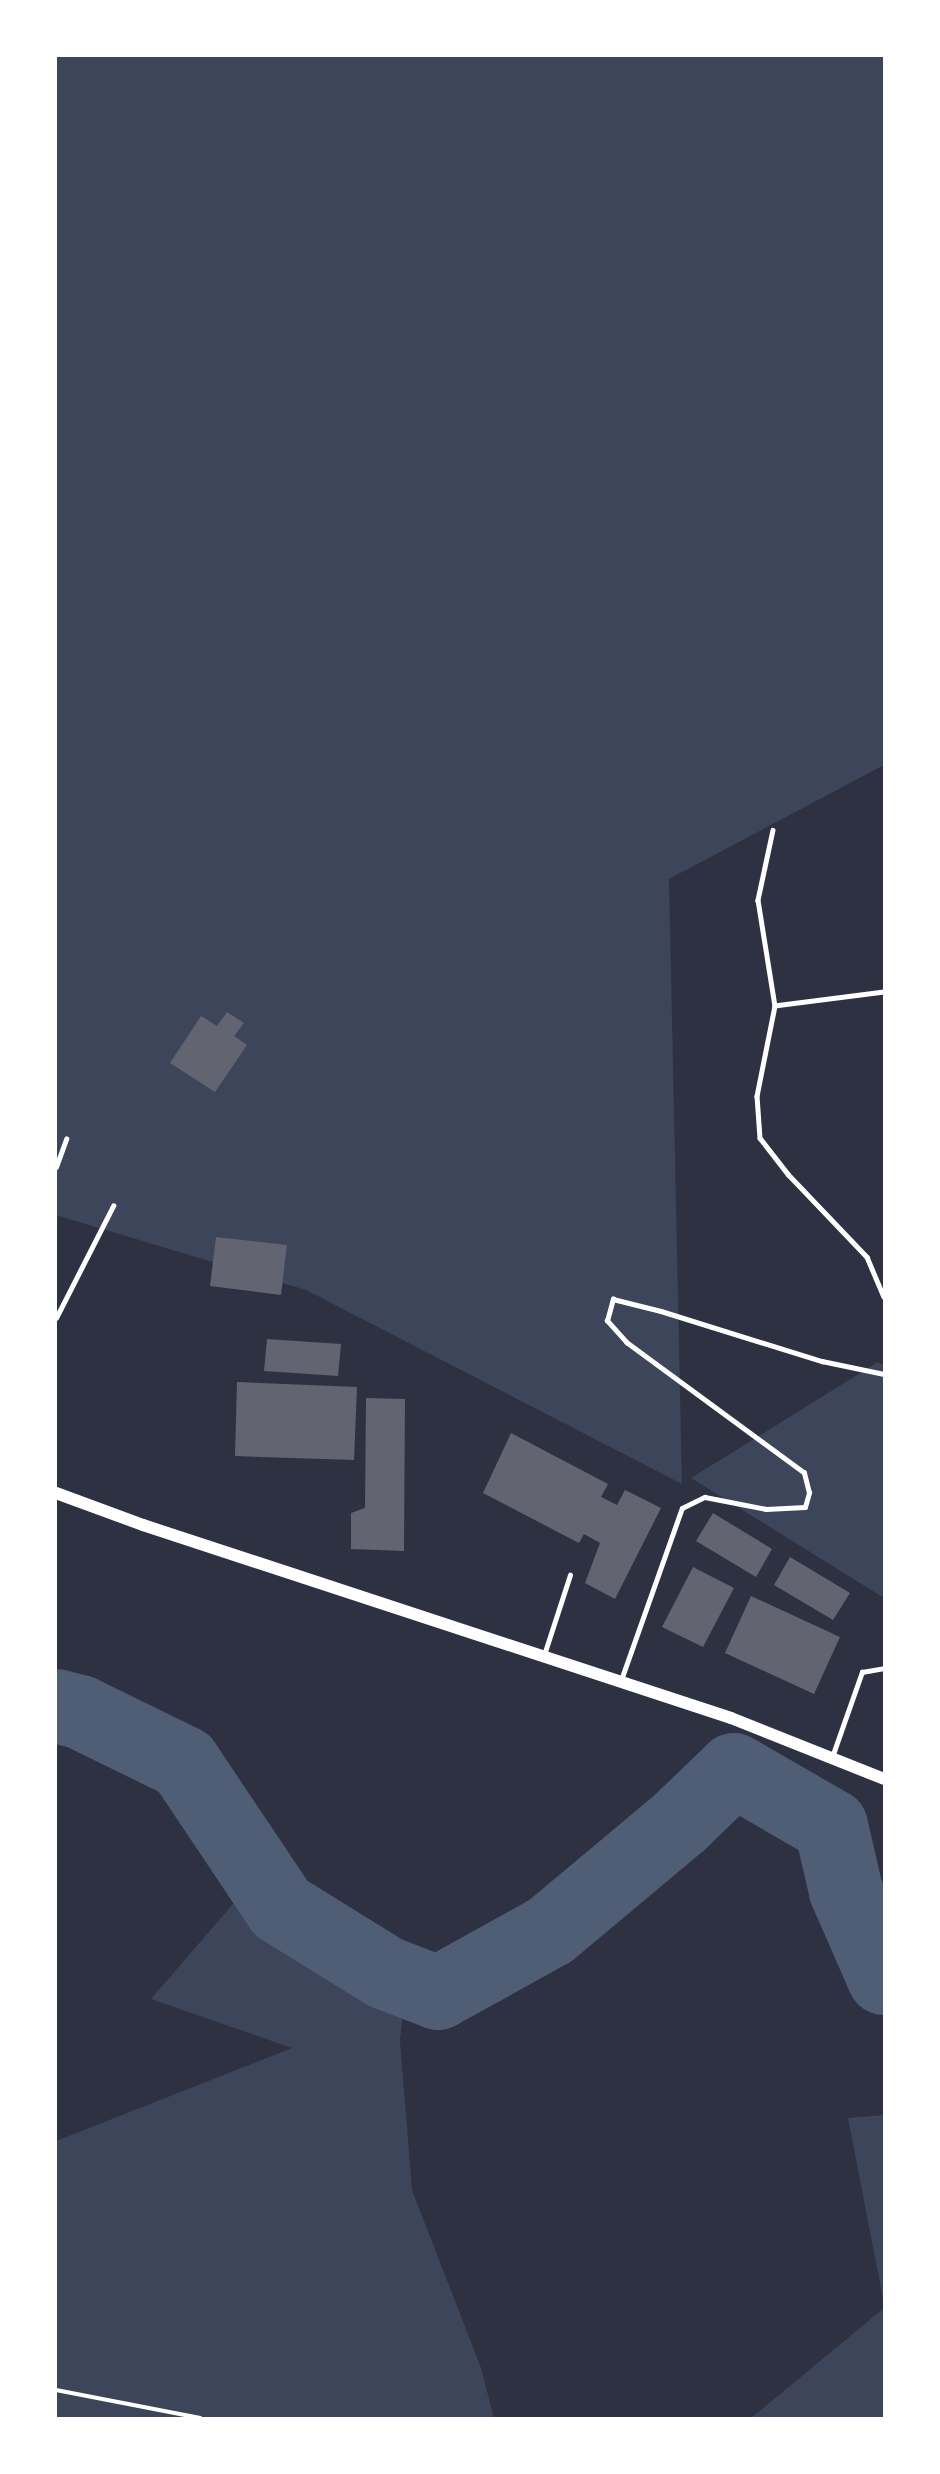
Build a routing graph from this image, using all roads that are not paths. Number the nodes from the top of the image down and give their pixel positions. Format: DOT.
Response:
graph roads {
  1 [pos="773,830"];
  2 [pos="885,992"];
  3 [pos="776,1006"];
  4 [pos="66,1139"];
  5 [pos="56,1167"];
  6 [pos="113,1206"];
  7 [pos="885,1297"];
  8 [pos="56,1318"];
  9 [pos="885,1374"];
  10 [pos="56,1493"];
  11 [pos="570,1575"];
  12 [pos="543,1657"];
  13 [pos="885,1668"];
  14 [pos="620,1683"];
  15 [pos="832,1757"];
  16 [pos="885,1779"];
  1 -- 3 [label="lane"];
  2 -- 3 [label="lane"];
  3 -- 7 [label="lane"];
  4 -- 5 [label="lane"];
  6 -- 8 [label="lane"];
  9 -- 14 [label="lane"];
  10 -- 12 [label="main road"];
  11 -- 12 [label="lane"];
  12 -- 14 [label="main road"];
  13 -- 15 [label="lane"];
  14 -- 15 [label="main road"];
  15 -- 16 [label="main road"];
}
